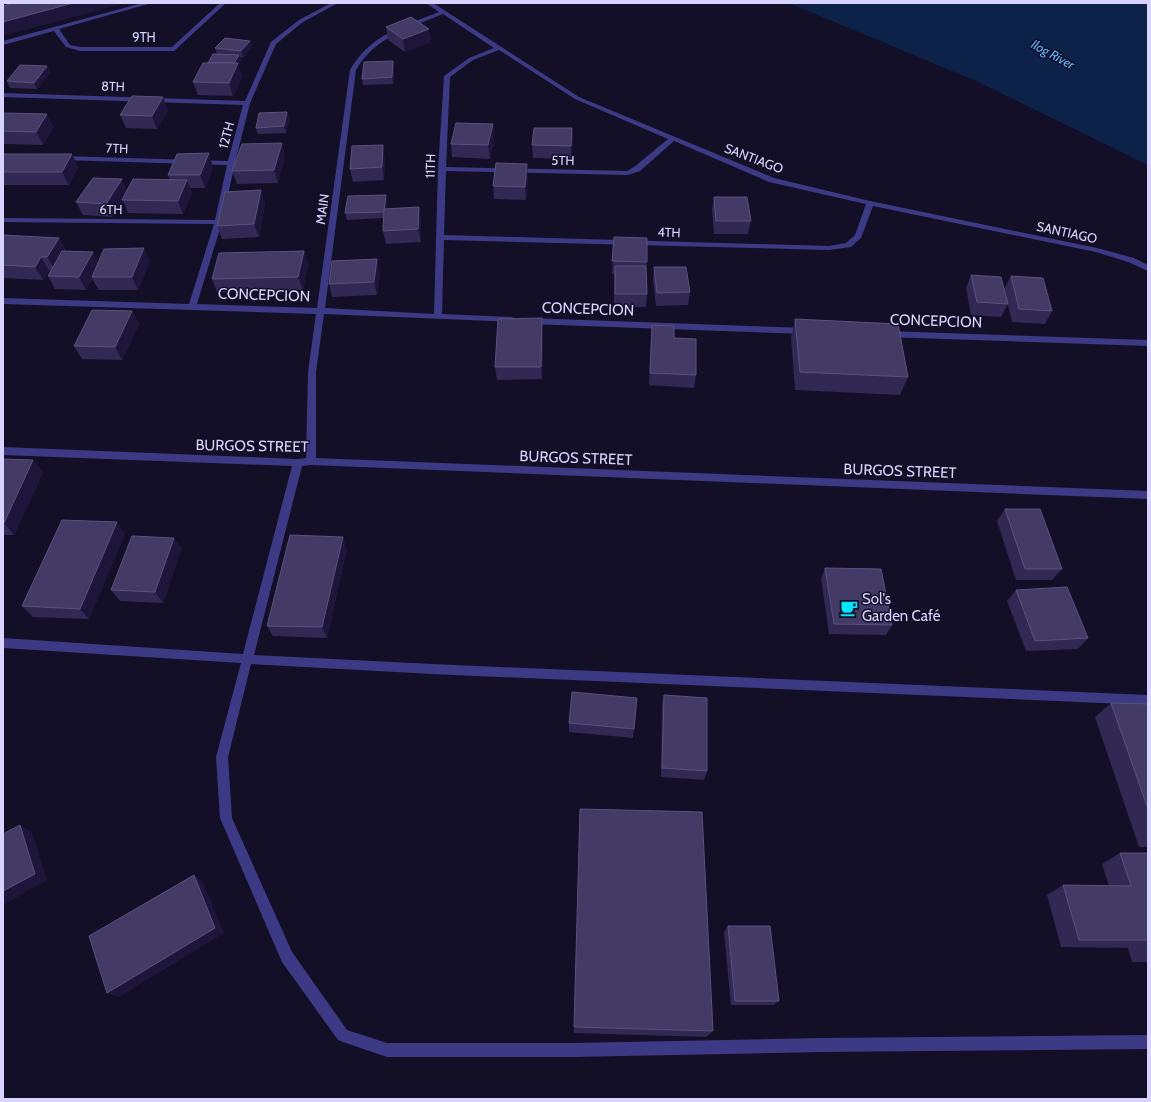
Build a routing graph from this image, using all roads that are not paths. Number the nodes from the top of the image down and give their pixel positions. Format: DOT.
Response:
graph roads {
  1 [pos="149,3"];
  2 [pos="223,3"];
  3 [pos="335,3"];
  4 [pos="429,3"];
  5 [pos="443,12"];
  6 [pos="56,29"];
  7 [pos="3,43"];
  8 [pos="499,48"];
  9 [pos="3,95"];
  10 [pos="247,103"];
  11 [pos="672,139"];
  12 [pos="56,158"];
  13 [pos="231,163"];
  14 [pos="442,169"];
  15 [pos="870,203"];
  16 [pos="3,220"];
  17 [pos="218,222"];
  18 [pos="441,237"];
  19 [pos="1148,268"];
  20 [pos="3,301"];
  21 [pos="192,307"];
  22 [pos="321,311"];
  23 [pos="438,317"];
  24 [pos="816,331"];
  25 [pos="879,334"];
  26 [pos="1148,343"];
  27 [pos="3,451"];
  28 [pos="311,461"];
  29 [pos="298,463"];
  30 [pos="1148,495"];
  31 [pos="3,644"];
  32 [pos="247,659"];
  33 [pos="1148,700"];
  34 [pos="1148,1042"];
  1 -- 6 [label="street"];
  2 -- 6 [label="street, 9TH"];
  3 -- 10 [label="street, 12TH"];
  4 -- 5 [label="street, SANTIAGO"];
  5 -- 8 [label="street, SANTIAGO"];
  5 -- 22 [label="street, MAIN"];
  6 -- 7 [label="street"];
  8 -- 11 [label="street, SANTIAGO"];
  8 -- 14 [label="street, 11TH"];
  9 -- 10 [label="street, 8TH"];
  10 -- 13 [label="street, 12TH"];
  11 -- 14 [label="street, 5TH"];
  11 -- 15 [label="street, SANTIAGO"];
  12 -- 13 [label="street, 7TH"];
  13 -- 17 [label="street, 12TH"];
  14 -- 18 [label="street, 11TH"];
  15 -- 18 [label="street, 4TH"];
  15 -- 19 [label="street, SANTIAGO"];
  16 -- 17 [label="street, 6TH"];
  17 -- 21 [label="street, 12TH"];
  18 -- 23 [label="street, 11TH"];
  20 -- 21 [label="street, CONCEPCION"];
  21 -- 22 [label="street, CONCEPCION"];
  22 -- 23 [label="street, CONCEPCION"];
  22 -- 28 [label="street, MAIN"];
  23 -- 24 [label="street, CONCEPCION"];
  25 -- 26 [label="street, CONCEPCION"];
  27 -- 29 [label="street, BURGOS STREET"];
  28 -- 29 [label="street, BURGOS STREET"];
  28 -- 30 [label="street, BURGOS STREET"];
  29 -- 32 [label="street"];
  31 -- 32 [label="street"];
  32 -- 33 [label="street"];
  32 -- 34 [label="street"];
}
